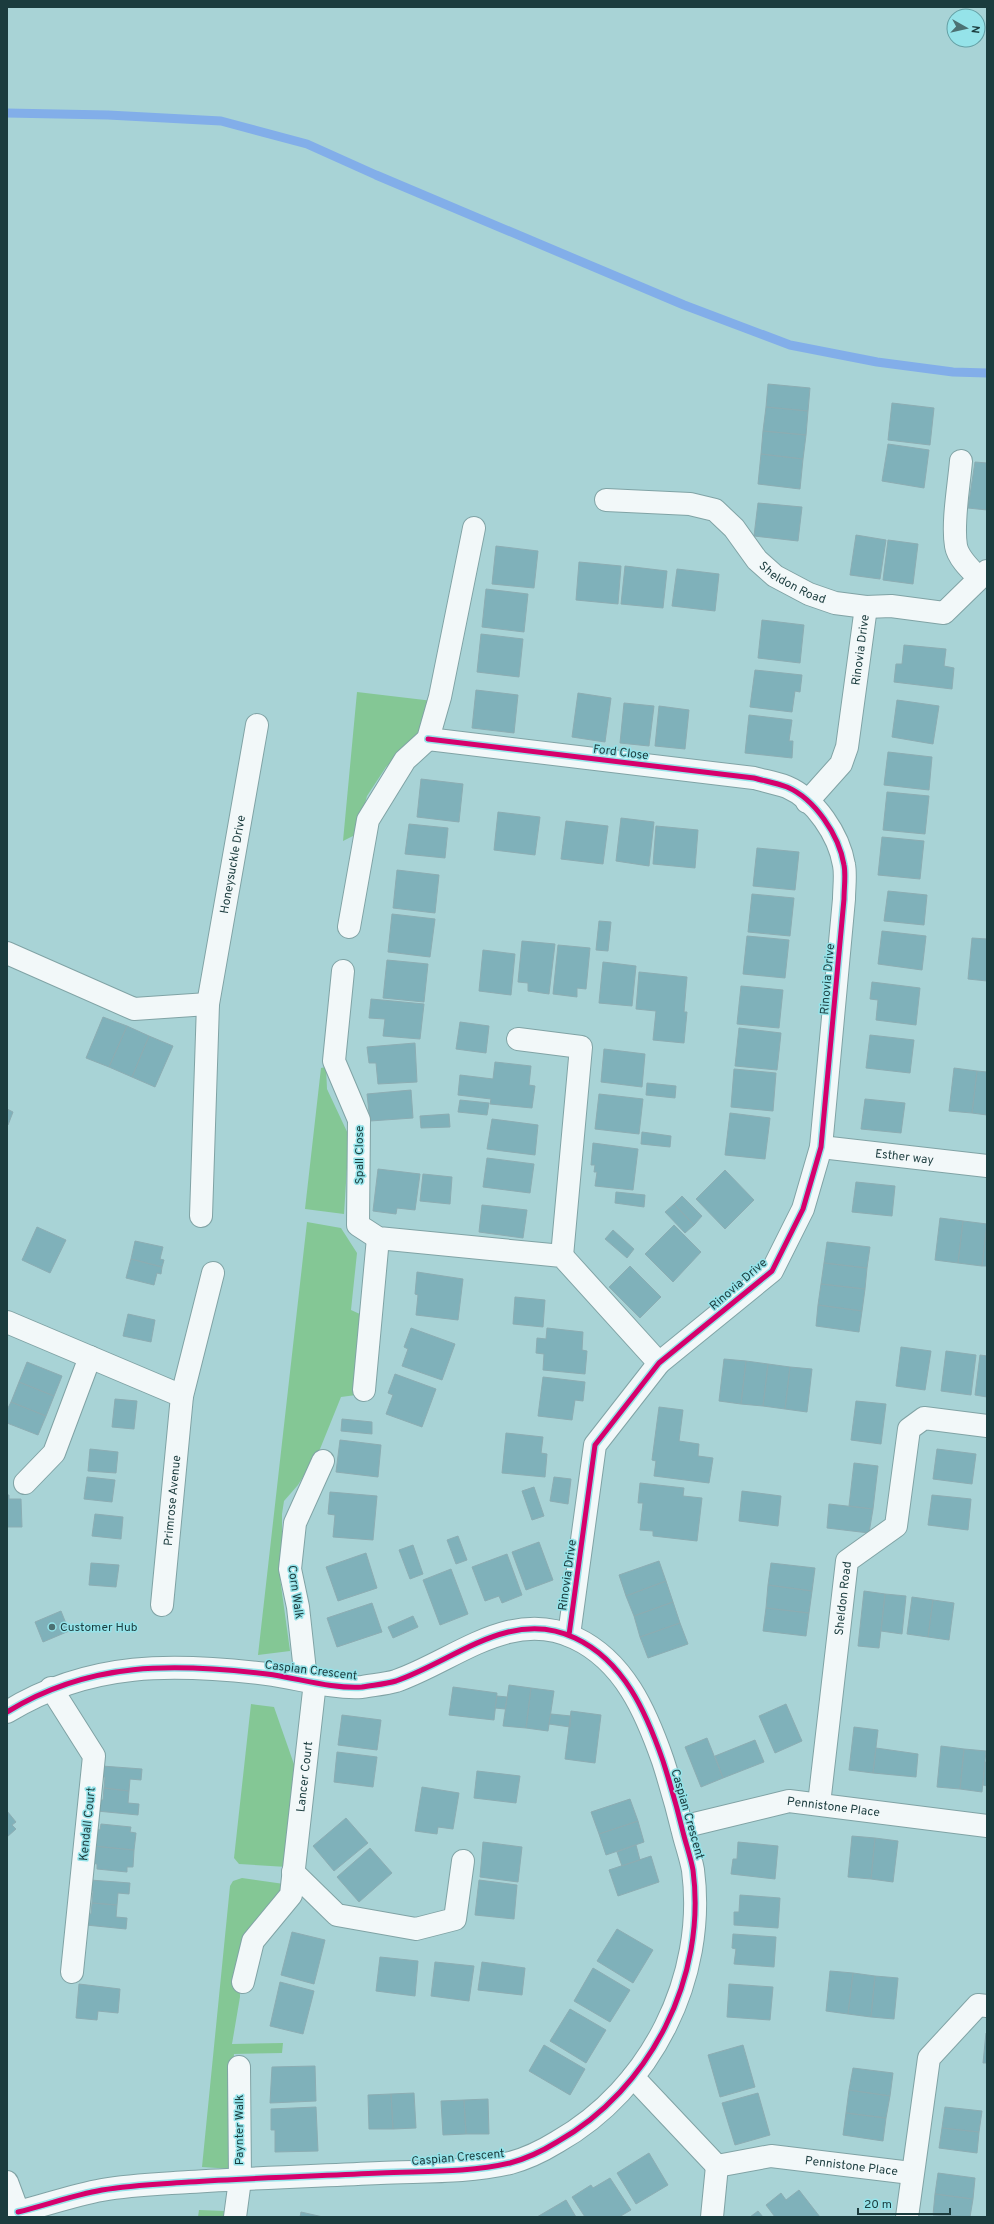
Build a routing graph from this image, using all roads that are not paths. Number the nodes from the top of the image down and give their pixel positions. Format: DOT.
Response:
graph roads {
  1 [pos="962,461"];
  2 [pos="606,500"];
  3 [pos="474,528"];
  4 [pos="983,575"];
  5 [pos="866,607"];
  6 [pos="257,726"];
  7 [pos="428,739"];
  8 [pos="807,802"];
  9 [pos="349,927"];
  10 [pos="7,953"];
  11 [pos="343,971"];
  12 [pos="208,1004"];
  13 [pos="518,1039"];
  14 [pos="821,1147"];
  15 [pos="987,1166"];
  16 [pos="201,1216"];
  17 [pos="378,1238"];
  18 [pos="562,1256"];
  19 [pos="213,1273"];
  20 [pos="7,1322"];
  21 [pos="90,1357"];
  22 [pos="659,1363"];
  23 [pos="364,1390"];
  24 [pos="182,1396"];
  25 [pos="987,1426"];
  26 [pos="323,1462"];
  27 [pos="25,1483"];
  28 [pos="162,1605"];
  29 [pos="569,1635"];
  30 [pos="311,1681"];
  31 [pos="51,1688"];
  32 [pos="7,1712"];
  33 [pos="820,1804"];
  34 [pos="987,1826"];
  35 [pos="682,1827"];
  36 [pos="463,1860"];
  37 [pos="293,1872"];
  38 [pos="72,1972"];
  39 [pos="243,1982"];
  40 [pos="987,2006"];
  41 [pos="239,2067"];
  42 [pos="633,2078"];
  43 [pos="717,2166"];
  44 [pos="911,2173"];
  45 [pos="240,2180"];
  46 [pos="7,2182"];
  47 [pos="19,2214"];
  48 [pos="235,2217"];
  49 [pos="712,2217"];
  50 [pos="906,2217"];
  1 -- 4 [label="street"];
  2 -- 5 [label="street, Sheldon Road"];
  3 -- 7 [label="street"];
  4 -- 5 [label="street, Sheldon Road"];
  5 -- 8 [label="street, Rinovia Drive"];
  6 -- 12 [label="street, Honeysuckle Drive"];
  7 -- 8 [label="street, Ford Close"];
  7 -- 9 [label="street"];
  8 -- 14 [label="street, Rinovia Drive"];
  10 -- 12 [label="street"];
  11 -- 17 [label="street, Spall Close"];
  12 -- 16 [label="street, Honeysuckle Drive"];
  13 -- 18 [label="street"];
  14 -- 15 [label="street, Esther way"];
  14 -- 22 [label="street, Rinovia Drive"];
  17 -- 18 [label="street, Spall Close"];
  17 -- 23 [label="street"];
  18 -- 22 [label="street"];
  19 -- 24 [label="street, Primrose Avenue"];
  20 -- 21 [label="street"];
  21 -- 24 [label="street"];
  21 -- 27 [label="street"];
  22 -- 29 [label="street, Rinovia Drive"];
  24 -- 28 [label="street, Primrose Avenue"];
  25 -- 33 [label="street, Sheldon Road"];
  26 -- 30 [label="street, Corn Walk"];
  29 -- 30 [label="street, Caspian Crescent"];
  29 -- 35 [label="street, Caspian Crescent"];
  30 -- 31 [label="street, Caspian Crescent"];
  30 -- 37 [label="street, Lancer Court"];
  31 -- 32 [label="street, Caspian Crescent"];
  31 -- 38 [label="street, Kendall Court"];
  33 -- 34 [label="street, Pennistone Place"];
  33 -- 35 [label="street, Pennistone Place"];
  35 -- 42 [label="street, Caspian Crescent"];
  36 -- 37 [label="street"];
  37 -- 39 [label="street, Lancer Court"];
  40 -- 44 [label="street, Pennistone Place"];
  41 -- 45 [label="street, Paynter Walk"];
  42 -- 43 [label="street"];
  42 -- 45 [label="street, Caspian Crescent"];
  43 -- 44 [label="street, Pennistone Place"];
  43 -- 49 [label="street"];
  44 -- 50 [label="street"];
  45 -- 47 [label="street, Caspian Crescent"];
  45 -- 48 [label="street, Paynter Walk"];
  46 -- 47 [label="street"];
}
